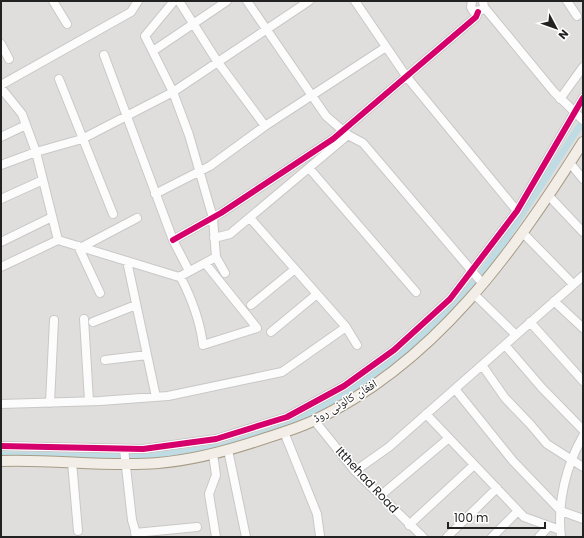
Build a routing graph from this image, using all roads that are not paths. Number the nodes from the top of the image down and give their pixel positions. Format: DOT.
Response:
graph roads {
  1 [pos="53,1"];
  2 [pos="138,1"];
  3 [pos="174,1"];
  4 [pos="179,1"];
  5 [pos="226,1"];
  6 [pos="247,1"];
  7 [pos="309,1"];
  8 [pos="355,1"];
  9 [pos="470,1"];
  10 [pos="567,1"];
  11 [pos="482,6"];
  12 [pos="577,16"];
  13 [pos="193,23"];
  14 [pos="67,24"];
  15 [pos="267,30"];
  16 [pos="1,44"];
  17 [pos="386,47"];
  18 [pos="153,51"];
  19 [pos="104,55"];
  20 [pos="10,59"];
  21 [pos="217,61"];
  22 [pos="583,67"];
  23 [pos="406,76"];
  24 [pos="59,79"];
  25 [pos="1,86"];
  26 [pos="173,92"];
  27 [pos="312,95"];
  28 [pos="583,98"];
  29 [pos="560,99"];
  30 [pos="575,113"];
  31 [pos="127,116"];
  32 [pos="583,120"];
  33 [pos="26,125"];
  34 [pos="265,126"];
  35 [pos="346,133"];
  36 [pos="1,137"];
  37 [pos="82,140"];
  38 [pos="583,142"];
  39 [pos="36,152"];
  40 [pos="570,164"];
  41 [pos="1,165"];
  42 [pos="309,168"];
  43 [pos="200,172"];
  44 [pos="583,179"];
  45 [pos="43,180"];
  46 [pos="155,194"];
  47 [pos="548,195"];
  48 [pos="1,199"];
  49 [pos="517,210"];
  50 [pos="113,214"];
  51 [pos="52,217"];
  52 [pos="137,218"];
  53 [pos="213,218"];
  54 [pos="250,218"];
  55 [pos="522,232"];
  56 [pos="583,232"];
  57 [pos="214,238"];
  58 [pos="58,240"];
  59 [pos="173,240"];
  60 [pos="1,242"];
  61 [pos="80,247"];
  62 [pos="216,257"];
  63 [pos="127,261"];
  64 [pos="205,263"];
  65 [pos="1,268"];
  66 [pos="295,269"];
  67 [pos="189,271"];
  68 [pos="225,273"];
  69 [pos="473,273"];
  70 [pos="180,276"];
  71 [pos="583,276"];
  72 [pos="483,284"];
  73 [pos="574,284"];
  74 [pos="416,292"];
  75 [pos="100,293"];
  76 [pos="317,294"];
  77 [pos="475,295"];
  78 [pos="554,301"];
  79 [pos="136,305"];
  80 [pos="251,305"];
  81 [pos="84,319"];
  82 [pos="54,320"];
  83 [pos="92,322"];
  84 [pos="530,322"];
  85 [pos="346,327"];
  86 [pos="583,328"];
  87 [pos="271,332"];
  88 [pos="516,335"];
  89 [pos="357,345"];
  90 [pos="505,345"];
  91 [pos="147,355"];
  92 [pos="105,360"];
  93 [pos="482,365"];
  94 [pos="583,381"];
  95 [pos="455,389"];
  96 [pos="156,397"];
  97 [pos="89,401"];
  98 [pos="50,402"];
  99 [pos="1,404"];
  100 [pos="426,414"];
  101 [pos="314,420"];
  102 [pos="583,430"];
  103 [pos="284,432"];
  104 [pos="583,436"];
  105 [pos="449,438"];
  106 [pos="1,446"];
  107 [pos="124,449"];
  108 [pos="228,450"];
  109 [pos="214,454"];
  110 [pos="571,460"];
  111 [pos="1,461"];
  112 [pos="72,462"];
  113 [pos="125,464"];
  114 [pos="474,465"];
  115 [pos="583,467"];
  116 [pos="355,471"];
  117 [pos="497,488"];
  118 [pos="380,496"];
  119 [pos="518,511"];
  120 [pos="561,511"];
  121 [pos="583,518"];
  122 [pos="409,524"];
  123 [pos="550,526"];
  124 [pos="197,527"];
  125 [pos="78,530"];
  126 [pos="561,534"];
  127 [pos="136,535"];
  128 [pos="320,536"];
  129 [pos="216,537"];
  130 [pos="246,537"];
  131 [pos="423,537"];
  132 [pos="447,537"];
  133 [pos="492,537"];
  134 [pos="539,537"];
  1 -- 14 [label="street"];
  2 -- 25 [label="street"];
  3 -- 18 [label="street"];
  4 -- 13 [label="street"];
  5 -- 13 [label="street"];
  6 -- 15 [label="street"];
  7 -- 15 [label="street"];
  8 -- 17 [label="street"];
  9 -- 11 [label="street"];
  10 -- 12 [label="street"];
  11 -- 23 [label="street"];
  11 -- 29 [label="street"];
  13 -- 18 [label="street"];
  13 -- 21 [label="street"];
  15 -- 21 [label="street"];
  15 -- 27 [label="street"];
  16 -- 20 [label="street"];
  17 -- 23 [label="street"];
  17 -- 27 [label="street"];
  18 -- 26 [label="street"];
  19 -- 31 [label="street"];
  21 -- 26 [label="street"];
  21 -- 34 [label="street"];
  22 -- 29 [label="street"];
  23 -- 35 [label="street"];
  23 -- 49 [label="street"];
  24 -- 37 [label="street"];
  25 -- 33 [label="street"];
  26 -- 31 [label="street"];
  26 -- 43 [label="street"];
  27 -- 34 [label="street"];
  27 -- 35 [label="street"];
  28 -- 30 [label="street"];
  29 -- 30 [label="street"];
  30 -- 32 [label="street"];
  30 -- 49 [label="street"];
  31 -- 37 [label="street"];
  31 -- 46 [label="street"];
  33 -- 36 [label="street"];
  33 -- 39 [label="street"];
  34 -- 43 [label="street"];
  35 -- 42 [label="street"];
  35 -- 53 [label="street"];
  35 -- 69 [label="street"];
  37 -- 39 [label="street"];
  37 -- 50 [label="street"];
  38 -- 40 [label="main road, افغان کالونی روڈ"];
  39 -- 41 [label="street"];
  39 -- 45 [label="street"];
  40 -- 44 [label="street"];
  40 -- 47 [label="main road, افغان کالونی روڈ"];
  42 -- 54 [label="street"];
  42 -- 74 [label="street"];
  43 -- 46 [label="street"];
  43 -- 53 [label="street"];
  45 -- 48 [label="street"];
  45 -- 51 [label="street"];
  46 -- 59 [label="street"];
  47 -- 55 [label="main road, افغان کالونی روڈ"];
  47 -- 56 [label="street"];
  49 -- 69 [label="street"];
  51 -- 58 [label="street"];
  51 -- 60 [label="street"];
  52 -- 61 [label="street"];
  53 -- 57 [label="street"];
  53 -- 59 [label="street"];
  54 -- 57 [label="street"];
  54 -- 66 [label="street"];
  55 -- 72 [label="main road, افغان کالونی روڈ"];
  55 -- 73 [label="street"];
  57 -- 62 [label="street"];
  58 -- 61 [label="street"];
  58 -- 65 [label="street"];
  59 -- 67 [label="street"];
  61 -- 63 [label="street"];
  61 -- 75 [label="street"];
  62 -- 64 [label="street"];
  62 -- 68 [label="street"];
  63 -- 70 [label="street"];
  63 -- 79 [label="street"];
  64 -- 67 [label="street"];
  64 -- 70 [label="street"];
  66 -- 76 [label="street"];
  66 -- 80 [label="street"];
  67 -- 70 [label="street"];
  69 -- 72 [label="street"];
  69 -- 107 [label="street"];
  71 -- 73 [label="street"];
  72 -- 77 [label="main road, افغان کالونی روڈ"];
  73 -- 78 [label="street"];
  76 -- 85 [label="street"];
  76 -- 87 [label="street"];
  77 -- 88 [label="street"];
  77 -- 101 [label="main road, افغان کالونی روڈ"];
  78 -- 84 [label="street"];
  78 -- 86 [label="street"];
  79 -- 83 [label="street"];
  79 -- 91 [label="street"];
  81 -- 97 [label="street"];
  82 -- 98 [label="street"];
  84 -- 88 [label="street"];
  84 -- 94 [label="street"];
  85 -- 89 [label="street"];
  85 -- 96 [label="street"];
  88 -- 90 [label="street"];
  90 -- 93 [label="street"];
  90 -- 102 [label="street"];
  91 -- 92 [label="street"];
  91 -- 96 [label="street"];
  93 -- 95 [label="street"];
  93 -- 110 [label="street"];
  95 -- 100 [label="street"];
  95 -- 120 [label="street"];
  96 -- 97 [label="street"];
  97 -- 98 [label="street"];
  98 -- 99 [label="street"];
  100 -- 105 [label="street"];
  100 -- 116 [label="street"];
  101 -- 103 [label="main road, افغان کالونی روڈ"];
  101 -- 116 [label="street, Itthehad Road"];
  103 -- 108 [label="main road, افغان کالونی روڈ"];
  103 -- 128 [label="street"];
  104 -- 110 [label="street"];
  105 -- 114 [label="street"];
  105 -- 118 [label="street"];
  106 -- 107 [label="street"];
  107 -- 113 [label="street"];
  108 -- 109 [label="main road, افغان کالونی روڈ"];
  108 -- 130 [label="street"];
  109 -- 113 [label="main road, افغان کالونی روڈ"];
  109 -- 129 [label="street"];
  110 -- 115 [label="street"];
  110 -- 120 [label="street"];
  111 -- 112 [label="main road, افغان کالونی روڈ"];
  112 -- 113 [label="main road, افغان کالونی روڈ"];
  112 -- 125 [label="street"];
  113 -- 127 [label="street"];
  114 -- 117 [label="street"];
  114 -- 122 [label="street"];
  116 -- 118 [label="street, Itthehad Road"];
  117 -- 119 [label="street"];
  117 -- 132 [label="street"];
  118 -- 122 [label="street, Itthehad Road"];
  119 -- 123 [label="street"];
  119 -- 133 [label="street"];
  120 -- 121 [label="street"];
  120 -- 126 [label="street"];
  122 -- 131 [label="street, Itthehad Road"];
  123 -- 126 [label="street"];
  123 -- 134 [label="street"];
  124 -- 127 [label="street"];
}
